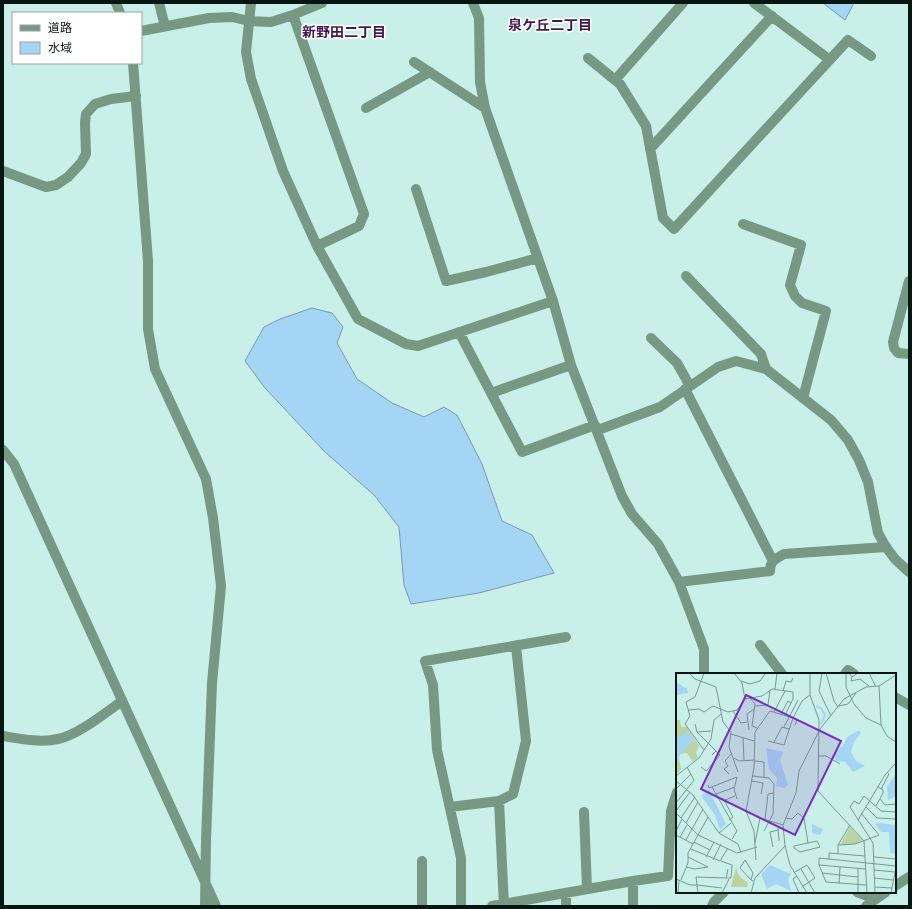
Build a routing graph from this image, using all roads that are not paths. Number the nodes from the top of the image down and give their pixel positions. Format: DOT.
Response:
graph roads {
  1 [pos="159,3"];
  2 [pos="251,3"];
  3 [pos="322,3"];
  4 [pos="474,3"];
  5 [pos="683,3"];
  6 [pos="754,3"];
  7 [pos="294,15"];
  8 [pos="772,16"];
  9 [pos="249,21"];
  10 [pos="165,26"];
  11 [pos="142,31"];
  12 [pos="871,56"];
  13 [pos="588,58"];
  14 [pos="830,60"];
  15 [pos="414,62"];
  16 [pos="133,64"];
  17 [pos="430,72"];
  18 [pos="615,80"];
  19 [pos="136,96"];
  20 [pos="366,108"];
  21 [pos="485,108"];
  22 [pos="650,149"];
  23 [pos="3,171"];
  24 [pos="416,189"];
  25 [pos="743,224"];
  26 [pos="317,246"];
  27 [pos="538,258"];
  28 [pos="686,276"];
  29 [pos="909,281"];
  30 [pos="553,301"];
  31 [pos="459,332"];
  32 [pos="651,338"];
  33 [pos="909,354"];
  34 [pos="571,365"];
  35 [pos="766,369"];
  36 [pos="688,387"];
  37 [pos="491,393"];
  38 [pos="803,398"];
  39 [pos="596,427"];
  40 [pos="3,450"];
  41 [pos="886,547"];
  42 [pos="773,561"];
  43 [pos="909,572"];
  44 [pos="679,582"];
  45 [pos="566,637"];
  46 [pos="760,645"];
  47 [pos="516,646"];
  48 [pos="704,673"];
  49 [pos="779,673"];
  50 [pos="896,698"];
  51 [pos="122,701"];
  52 [pos="909,705"];
  53 [pos="3,736"];
  54 [pos="676,795"];
  55 [pos="499,801"];
  56 [pos="450,807"];
  57 [pos="584,812"];
  58 [pos="422,861"];
  59 [pos="909,877"];
  60 [pos="633,881"];
  61 [pos="206,882"];
  62 [pos="896,885"];
  63 [pos="587,889"];
  64 [pos="566,893"];
  65 [pos="723,893"];
  66 [pos="859,893"];
  67 [pos="885,893"];
  68 [pos="875,900"];
  69 [pos="535,902"];
  70 [pos="504,905"];
  71 [pos="205,906"];
  72 [pos="216,906"];
  73 [pos="422,906"];
  74 [pos="461,906"];
  75 [pos="492,906"];
  76 [pos="566,906"];
  77 [pos="633,906"];
  78 [pos="712,906"];
  79 [pos="866,906"];
  1 -- 10 [label="street"];
  2 -- 9 [label="street"];
  3 -- 7 [label="street"];
  4 -- 21 [label="street"];
  5 -- 18 [label="street"];
  6 -- 8 [label="street"];
  7 -- 9 [label="street"];
  7 -- 26 [label="street"];
  8 -- 14 [label="street"];
  8 -- 22 [label="street"];
  9 -- 10 [label="street"];
  9 -- 26 [label="street"];
  10 -- 11 [label="street"];
  12 -- 14 [label="street"];
  13 -- 18 [label="street"];
  14 -- 22 [label="street"];
  15 -- 17 [label="street"];
  16 -- 19 [label="street"];
  17 -- 20 [label="street"];
  17 -- 21 [label="street"];
  18 -- 22 [label="street"];
  19 -- 23 [label="street"];
  19 -- 61 [label="street"];
  21 -- 27 [label="street"];
  24 -- 27 [label="street"];
  25 -- 38 [label="street"];
  26 -- 31 [label="street"];
  27 -- 30 [label="street"];
  28 -- 35 [label="street"];
  29 -- 33 [label="street"];
  30 -- 31 [label="street"];
  30 -- 34 [label="street"];
  31 -- 37 [label="street"];
  32 -- 36 [label="street"];
  34 -- 37 [label="street"];
  34 -- 39 [label="street"];
  35 -- 36 [label="street"];
  35 -- 38 [label="street"];
  36 -- 39 [label="street"];
  36 -- 42 [label="street"];
  37 -- 39 [label="street"];
  38 -- 41 [label="street"];
  39 -- 44 [label="street"];
  40 -- 51 [label="street"];
  41 -- 42 [label="street"];
  41 -- 43 [label="street"];
  42 -- 44 [label="street"];
  44 -- 48 [label="street"];
  45 -- 47 [label="street"];
  46 -- 49 [label="street"];
  47 -- 55 [label="street"];
  47 -- 56 [label="street"];
  50 -- 52 [label="street"];
  51 -- 53 [label="street"];
  51 -- 61 [label="street"];
  54 -- 60 [label="street"];
  55 -- 56 [label="street"];
  55 -- 70 [label="street"];
  56 -- 74 [label="street"];
  57 -- 63 [label="street"];
  58 -- 73 [label="street"];
  59 -- 62 [label="street"];
  60 -- 63 [label="street"];
  60 -- 77 [label="street"];
  61 -- 71 [label="street"];
  61 -- 72 [label="street"];
  63 -- 64 [label="street"];
  64 -- 69 [label="street"];
  64 -- 76 [label="street"];
  65 -- 78 [label="street"];
  66 -- 68 [label="street"];
  67 -- 68 [label="street"];
  68 -- 79 [label="street"];
  69 -- 70 [label="street"];
  70 -- 75 [label="street"];
}
